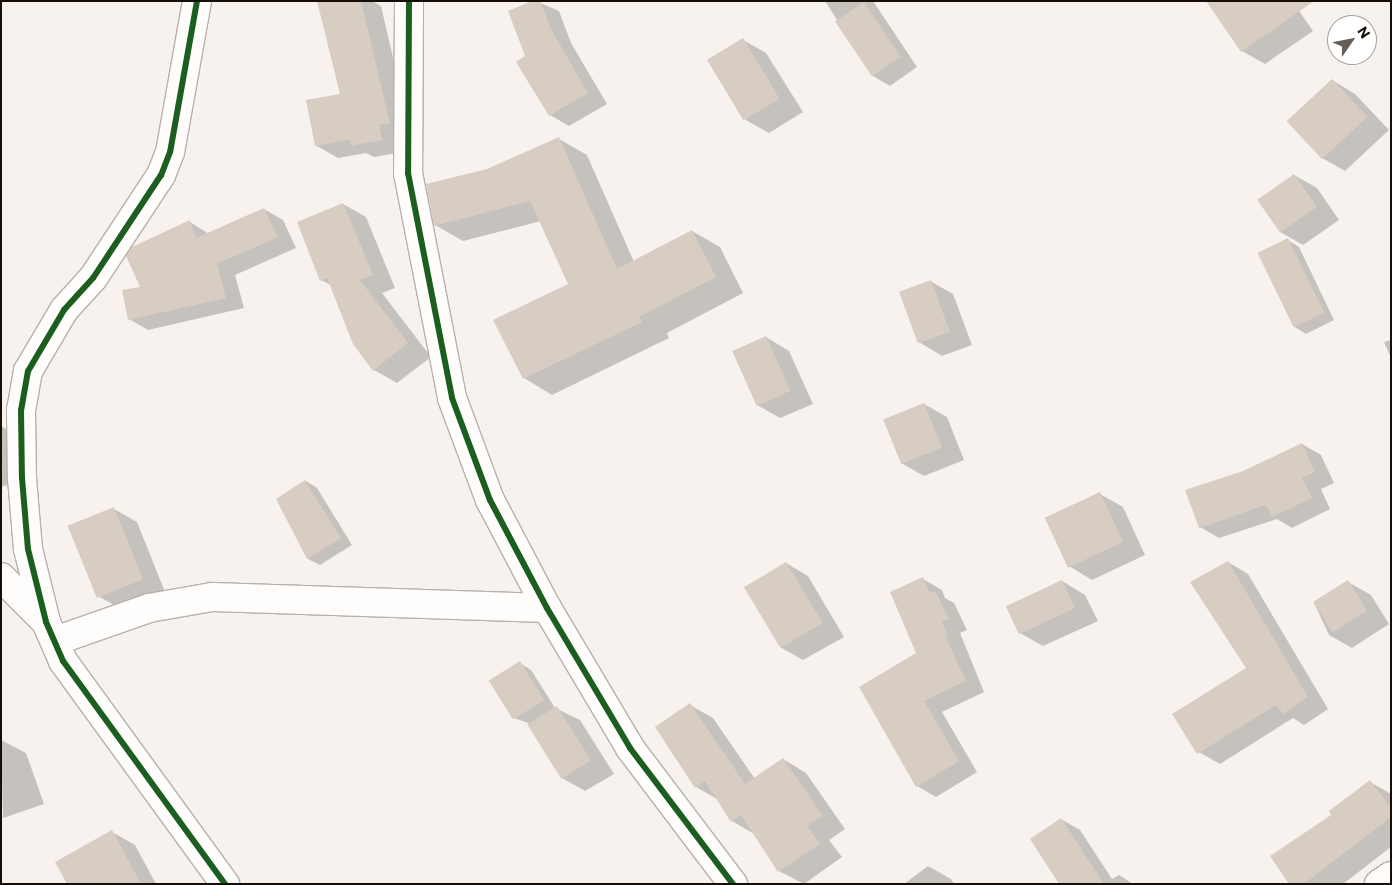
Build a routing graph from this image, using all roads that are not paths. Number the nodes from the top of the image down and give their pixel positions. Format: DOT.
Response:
graph roads {
  1 [pos="197,1"];
  2 [pos="409,1"];
  3 [pos="1,577"];
  4 [pos="547,608"];
  5 [pos="50,632"];
  6 [pos="1391,876"];
  7 [pos="224,884"];
  8 [pos="733,884"];
  9 [pos="1379,884"];
  1 -- 5 [label="street"];
  2 -- 4 [label="street"];
  3 -- 5 [label="street"];
  4 -- 5 [label="street"];
  4 -- 8 [label="street"];
  5 -- 7 [label="street"];
  6 -- 9 [label="street"];
}
